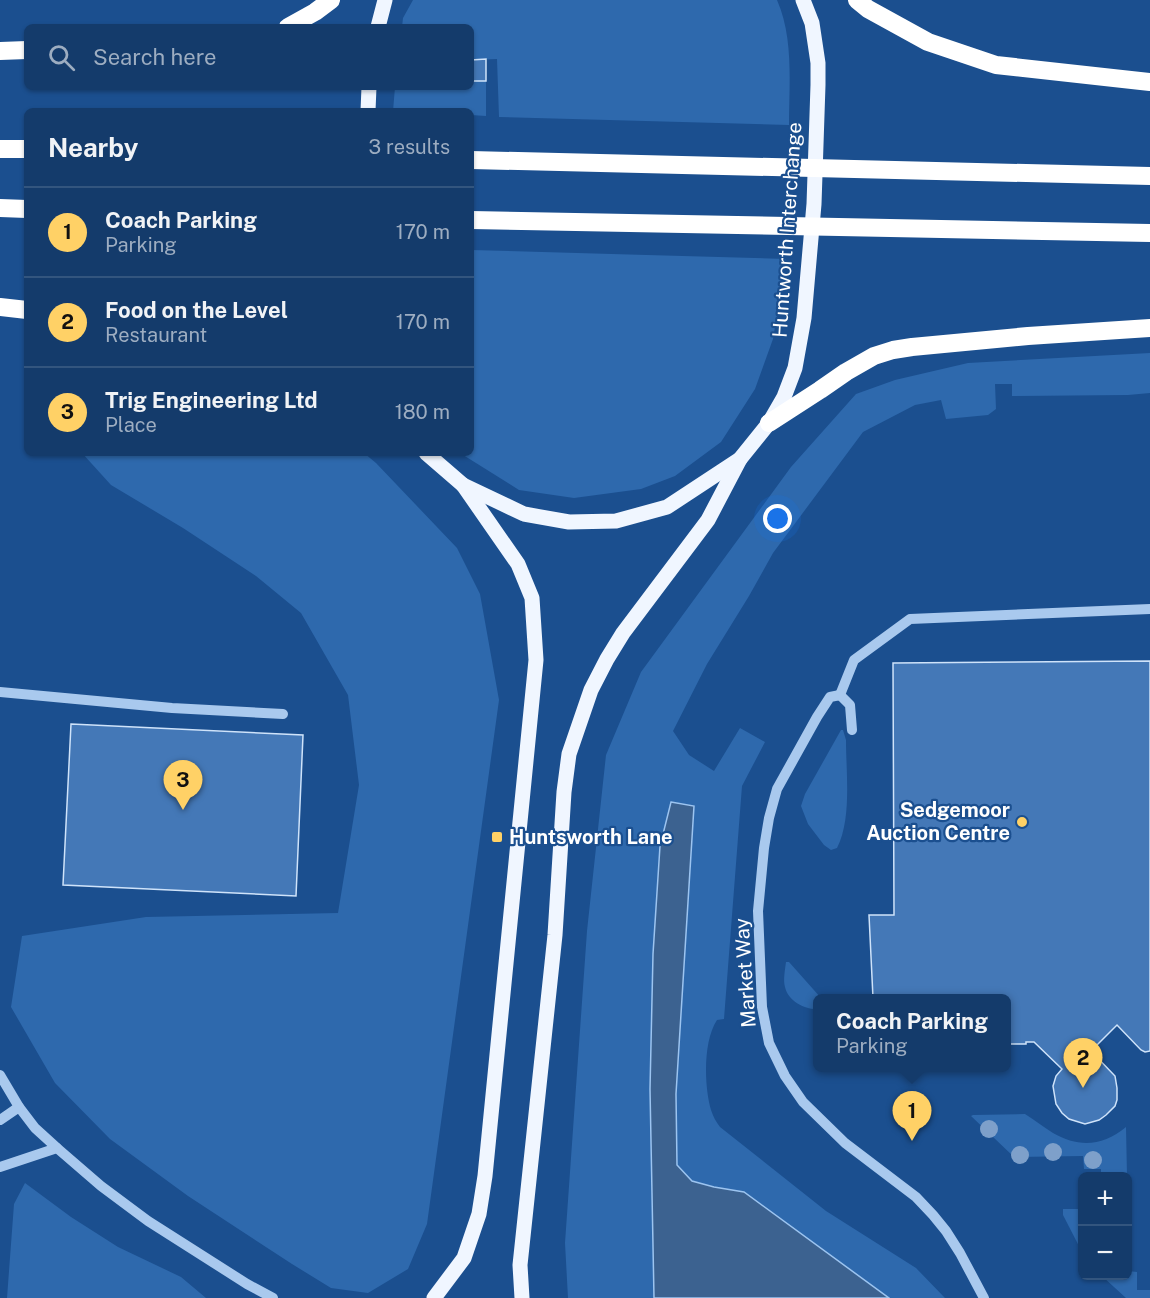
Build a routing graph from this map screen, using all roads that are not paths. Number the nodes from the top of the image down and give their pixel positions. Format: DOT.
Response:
graph roads {
  1 [pos="331,0"];
  2 [pos="385,0"];
  3 [pos="803,0"];
  4 [pos="857,0"];
  5 [pos="293,24"];
  6 [pos="379,24"];
  7 [pos="24,50"];
  8 [pos="0,51"];
  9 [pos="1150,82"];
  10 [pos="369,90"];
  11 [pos="368,108"];
  12 [pos="0,149"];
  13 [pos="24,149"];
  14 [pos="474,160"];
  15 [pos="1150,176"];
  16 [pos="0,208"];
  17 [pos="24,208"];
  18 [pos="474,220"];
  19 [pos="1150,233"];
  20 [pos="0,307"];
  21 [pos="24,310"];
  22 [pos="1150,328"];
  23 [pos="769,423"];
  24 [pos="430,456"];
  25 [pos="740,459"];
  26 [pos="464,485"];
  27 [pos="1150,609"];
  28 [pos="0,692"];
  29 [pos="840,695"];
  30 [pos="283,714"];
  31 [pos="852,730"];
  32 [pos="0,1075"];
  33 [pos="19,1107"];
  34 [pos="0,1120"];
  35 [pos="57,1148"];
  36 [pos="0,1167"];
  37 [pos="247,1284"];
  38 [pos="259,1298"];
  39 [pos="273,1298"];
  40 [pos="434,1298"];
  41 [pos="522,1298"];
  42 [pos="984,1298"];
  1 -- 5 [label="highway"];
  2 -- 6 [label="main road"];
  3 -- 23 [label="main road, Huntworth Interchange"];
  4 -- 9 [label="highway"];
  7 -- 8 [label="highway"];
  10 -- 11 [label="main road"];
  12 -- 13 [label="highway"];
  14 -- 15 [label="highway"];
  16 -- 17 [label="highway"];
  18 -- 19 [label="highway"];
  20 -- 21 [label="highway"];
  22 -- 23 [label="highway"];
  23 -- 25 [label="main road, Huntworth Interchange"];
  24 -- 26 [label="main road, Huntworth Interchange"];
  25 -- 26 [label="main road, Huntworth Interchange"];
  25 -- 41 [label="main road"];
  26 -- 40 [label="main road"];
  27 -- 29 [label="street"];
  28 -- 30 [label="street"];
  29 -- 31 [label="street"];
  29 -- 42 [label="street, Market Way"];
  32 -- 33 [label="street"];
  33 -- 34 [label="street"];
  33 -- 35 [label="street"];
  35 -- 36 [label="street"];
  35 -- 37 [label="street"];
  37 -- 38 [label="street"];
  37 -- 39 [label="street"];
}
